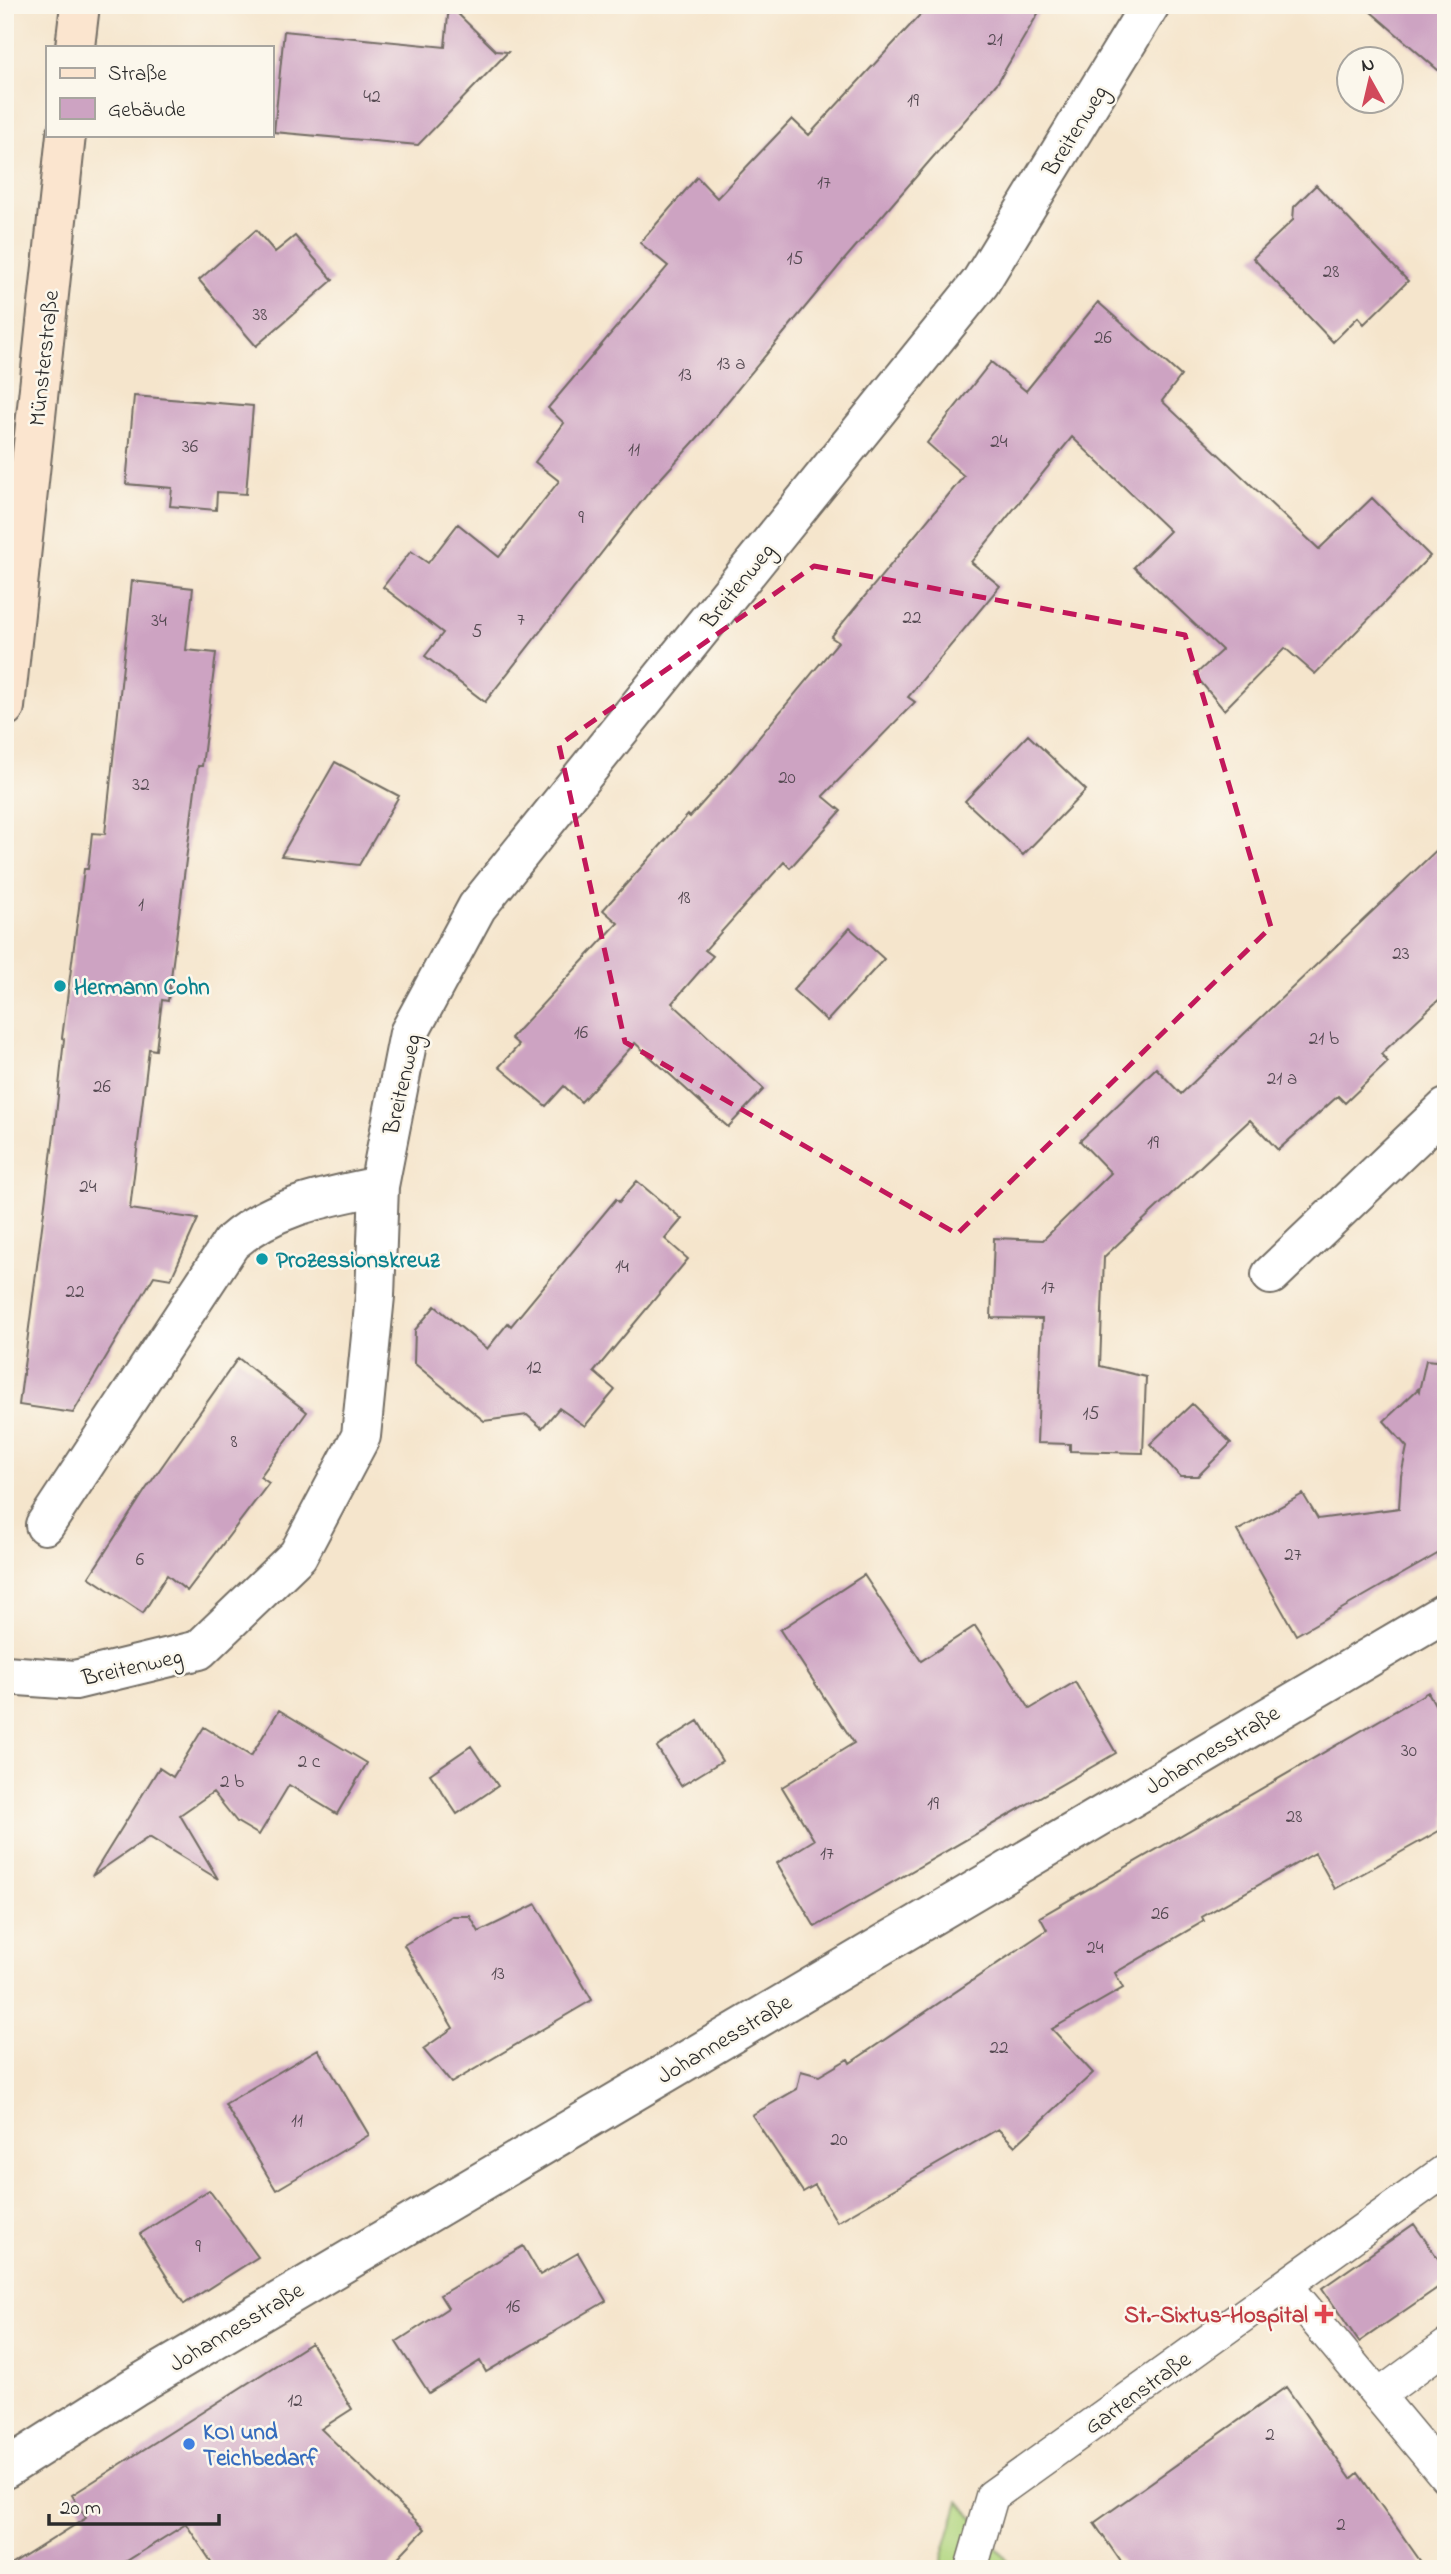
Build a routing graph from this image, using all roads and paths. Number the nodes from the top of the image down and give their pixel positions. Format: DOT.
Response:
graph roads {
  1 [pos="80,5"];
  2 [pos="1150,5"];
  3 [pos="75,46"];
  4 [pos="66,136"];
  5 [pos="5,706"];
  6 [pos="1446,1108"];
  7 [pos="379,1186"];
  8 [pos="1271,1275"];
  9 [pos="45,1525"];
  10 [pos="1446,1612"];
  11 [pos="5,1675"];
  12 [pos="1446,2170"];
  13 [pos="1286,2285"];
  14 [pos="1446,2346"];
  15 [pos="1378,2396"];
  16 [pos="5,2469"];
  17 [pos="1446,2477"];
  18 [pos="971,2569"];
  1 -- 3 [label="main road"];
  2 -- 7 [label="street, Breitenweg"];
  4 -- 5 [label="main road, Münsterstraße"];
  6 -- 8 [label="street"];
  7 -- 9 [label="street"];
  7 -- 11 [label="street, Breitenweg"];
  10 -- 16 [label="street, Johannesstraße"];
  12 -- 13 [label="lane, Gartenstraße"];
  13 -- 15 [label="lane"];
  13 -- 18 [label="lane, Gartenstraße"];
  14 -- 15 [label="lane"];
  15 -- 17 [label="lane"];
}
